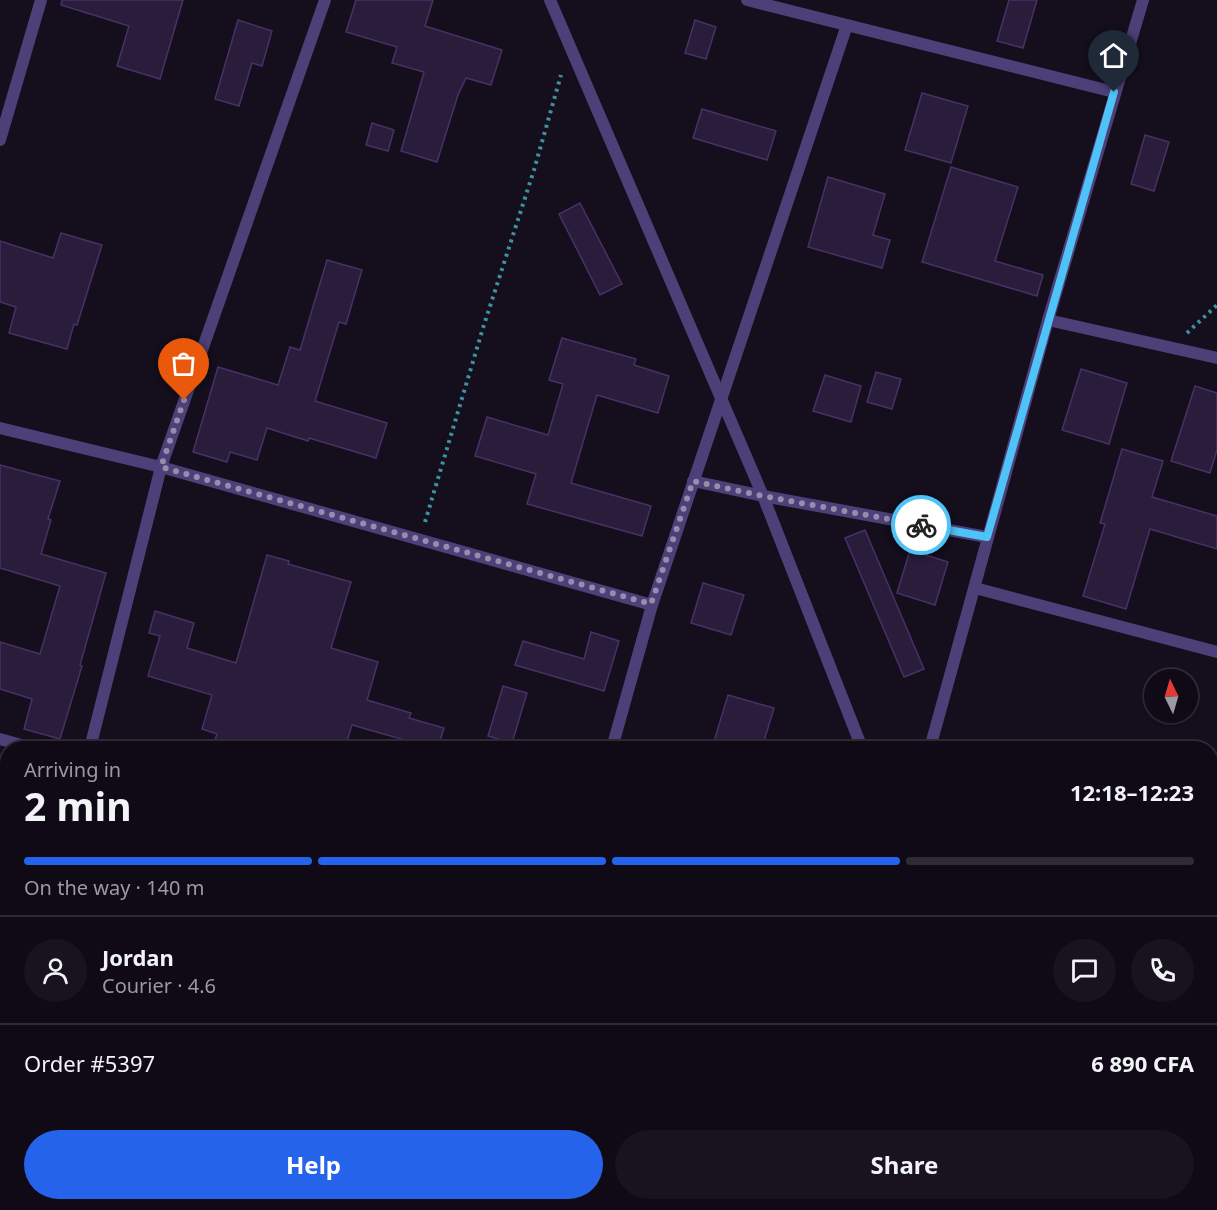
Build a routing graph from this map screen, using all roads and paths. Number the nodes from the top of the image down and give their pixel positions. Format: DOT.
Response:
graph roads {
  1 [pos="41,0"];
  2 [pos="325,0"];
  3 [pos="550,0"];
  4 [pos="747,0"];
  5 [pos="1143,0"];
  6 [pos="847,25"];
  7 [pos="570,47"];
  8 [pos="1114,92"];
  9 [pos="0,141"];
  10 [pos="1217,305"];
  11 [pos="1048,320"];
  12 [pos="1171,348"];
  13 [pos="1217,358"];
  14 [pos="721,398"];
  15 [pos="0,428"];
  16 [pos="161,467"];
  17 [pos="693,481"];
  18 [pos="763,496"];
  19 [pos="987,537"];
  20 [pos="420,540"];
  21 [pos="975,588"];
  22 [pos="651,604"];
  23 [pos="1217,652"];
  24 [pos="92,741"];
  25 [pos="614,741"];
  26 [pos="859,741"];
  27 [pos="932,741"];
  1 -- 9 [label="street"];
  2 -- 16 [label="street"];
  3 -- 7 [label="street"];
  4 -- 6 [label="street"];
  5 -- 8 [label="street"];
  6 -- 8 [label="street"];
  6 -- 14 [label="street"];
  7 -- 14 [label="street"];
  7 -- 20 [label="path"];
  8 -- 11 [label="street"];
  10 -- 12 [label="path"];
  11 -- 12 [label="street"];
  11 -- 19 [label="street"];
  12 -- 13 [label="street"];
  14 -- 17 [label="street"];
  14 -- 18 [label="street"];
  15 -- 16 [label="street"];
  16 -- 20 [label="street"];
  16 -- 24 [label="street"];
  17 -- 18 [label="street"];
  17 -- 22 [label="street"];
  18 -- 19 [label="street"];
  18 -- 26 [label="street"];
  19 -- 21 [label="street"];
  20 -- 22 [label="street"];
  21 -- 23 [label="street"];
  21 -- 27 [label="street"];
  22 -- 25 [label="street"];
}
